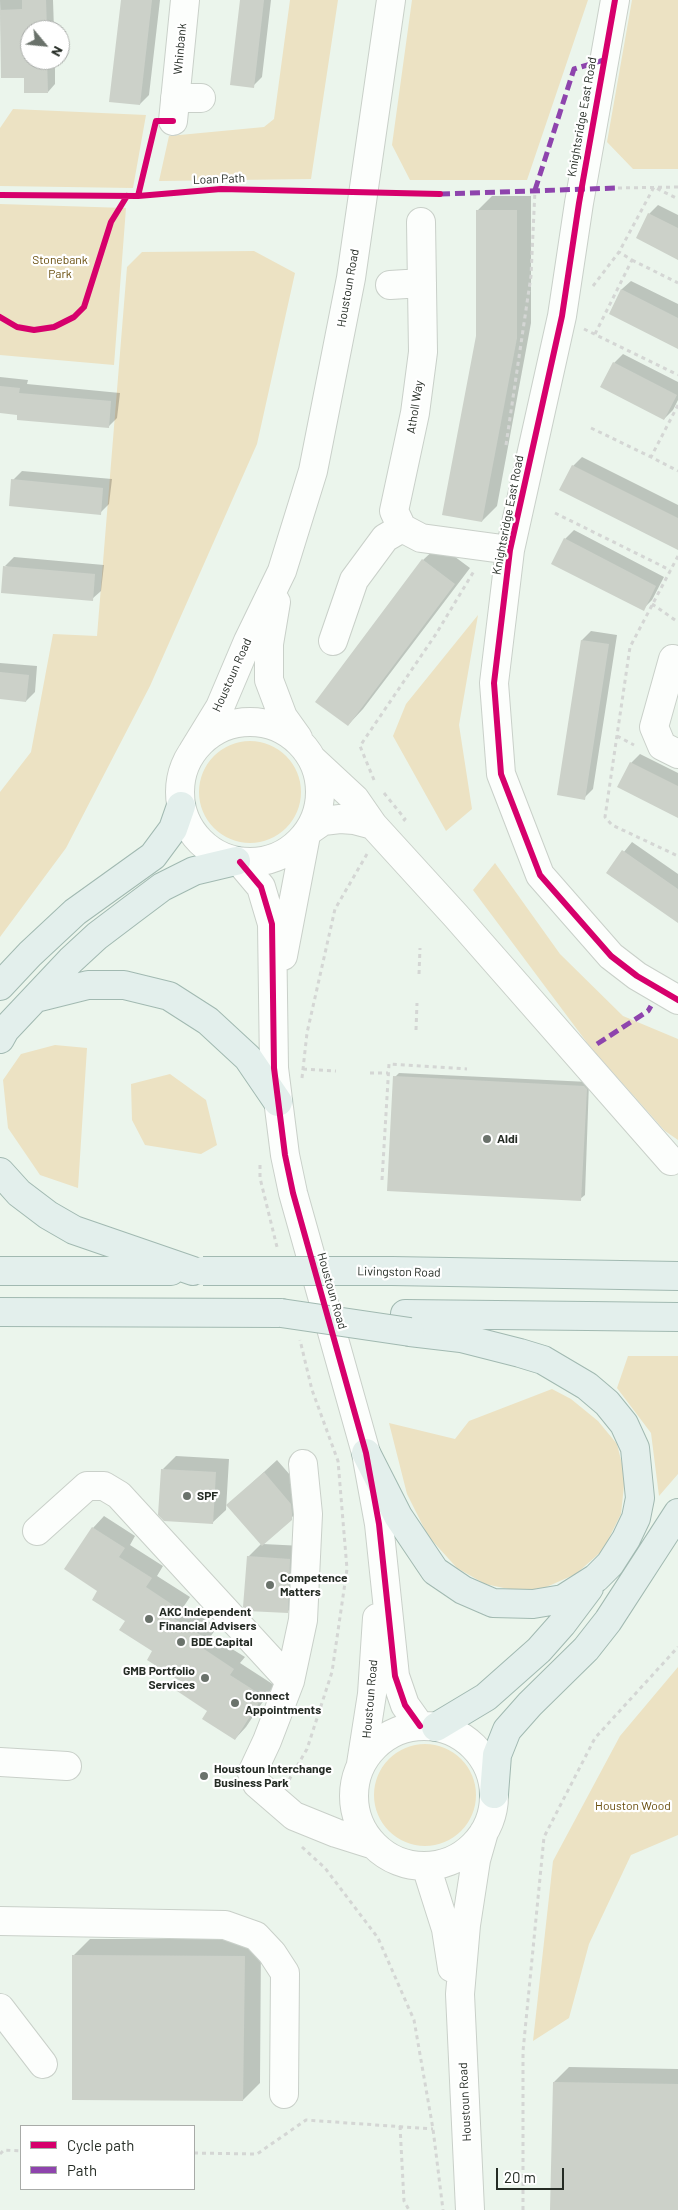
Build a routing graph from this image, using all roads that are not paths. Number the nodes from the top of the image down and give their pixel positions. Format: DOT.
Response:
graph roads {
  1 [pos="184,0"];
  2 [pos="391,0"];
  3 [pos="614,0"];
  4 [pos="183,106"];
  5 [pos="421,222"];
  6 [pos="422,283"];
  7 [pos="390,285"];
  8 [pos="402,528"];
  9 [pos="510,550"];
  10 [pos="282,571"];
  11 [pos="333,641"];
  12 [pos="678,663"];
  13 [pos="193,751"];
  14 [pos="308,752"];
  15 [pos="678,754"];
  16 [pos="181,806"];
  17 [pos="308,832"];
  18 [pos="371,837"];
  19 [pos="238,862"];
  20 [pos="0,986"];
  21 [pos="275,991"];
  22 [pos="36,998"];
  23 [pos="678,1000"];
  24 [pos="0,1039"];
  25 [pos="278,1102"];
  26 [pos="671,1161"];
  27 [pos="0,1172"];
  28 [pos="0,1270"];
  29 [pos="198,1271"];
  30 [pos="678,1276"];
  31 [pos="0,1312"];
  32 [pos="678,1317"];
  33 [pos="407,1323"];
  34 [pos="366,1453"];
  35 [pos="303,1464"];
  36 [pos="678,1513"];
  37 [pos="36,1531"];
  38 [pos="384,1572"];
  39 [pos="596,1578"];
  40 [pos="290,1681"];
  41 [pos="428,1727"];
  42 [pos="0,1762"];
  43 [pos="361,1765"];
  44 [pos="67,1766"];
  45 [pos="494,1794"];
  46 [pos="355,1806"];
  47 [pos="285,1808"];
  48 [pos="484,1831"];
  49 [pos="374,1845"];
  50 [pos="426,1866"];
  51 [pos="0,1921"];
  52 [pos="460,1994"];
  53 [pos="0,2008"];
  54 [pos="43,2064"];
  55 [pos="284,2094"];
  56 [pos="470,2210"];
  1 -- 4 [label="street, Whinbank"];
  2 -- 10 [label="street, Houstoun Road"];
  3 -- 9 [label="street, Knightsridge East Road"];
  5 -- 6 [label="street, Atholl Way"];
  6 -- 7 [label="street"];
  6 -- 8 [label="street, Atholl Way"];
  8 -- 9 [label="street"];
  8 -- 11 [label="street"];
  9 -- 23 [label="street, Knightsridge East Road"];
  10 -- 13 [label="street, Houstoun Road"];
  10 -- 14 [label="street, Houstoun Road"];
  12 -- 15 [label="street"];
  13 -- 14 [label="street"];
  13 -- 16 [label="street"];
  14 -- 17 [label="street"];
  14 -- 18 [label="street"];
  16 -- 19 [label="street"];
  16 -- 20 [label="main road"];
  17 -- 18 [label="street"];
  17 -- 19 [label="street"];
  17 -- 21 [label="street, Houstoun Road"];
  18 -- 26 [label="street"];
  19 -- 21 [label="street, Houstoun Road"];
  19 -- 22 [label="main road"];
  21 -- 25 [label="street, Houstoun Road"];
  22 -- 24 [label="main road"];
  22 -- 25 [label="main road"];
  25 -- 34 [label="street, Houstoun Road"];
  27 -- 29 [label="main road"];
  28 -- 29 [label="main road, Livingston Road"];
  29 -- 30 [label="main road, Livingston Road, bridge"];
  31 -- 33 [label="main road, bridge"];
  32 -- 33 [label="main road"];
  33 -- 39 [label="main road"];
  34 -- 38 [label="street, Houstoun Road"];
  34 -- 39 [label="main road"];
  35 -- 40 [label="street"];
  36 -- 45 [label="main road"];
  37 -- 40 [label="street"];
  38 -- 41 [label="street, Houstoun Road"];
  38 -- 43 [label="street, Houstoun Road"];
  39 -- 41 [label="main road"];
  40 -- 47 [label="street"];
  41 -- 43 [label="street"];
  41 -- 45 [label="street"];
  42 -- 44 [label="street"];
  43 -- 46 [label="street"];
  45 -- 48 [label="street"];
  46 -- 47 [label="street"];
  46 -- 49 [label="street"];
  47 -- 49 [label="street"];
  48 -- 50 [label="street"];
  48 -- 52 [label="street, Houstoun Road"];
  49 -- 50 [label="street"];
  50 -- 52 [label="street, Houstoun Road"];
  51 -- 55 [label="street"];
  52 -- 56 [label="street, Houstoun Road"];
  53 -- 54 [label="street"];
}
